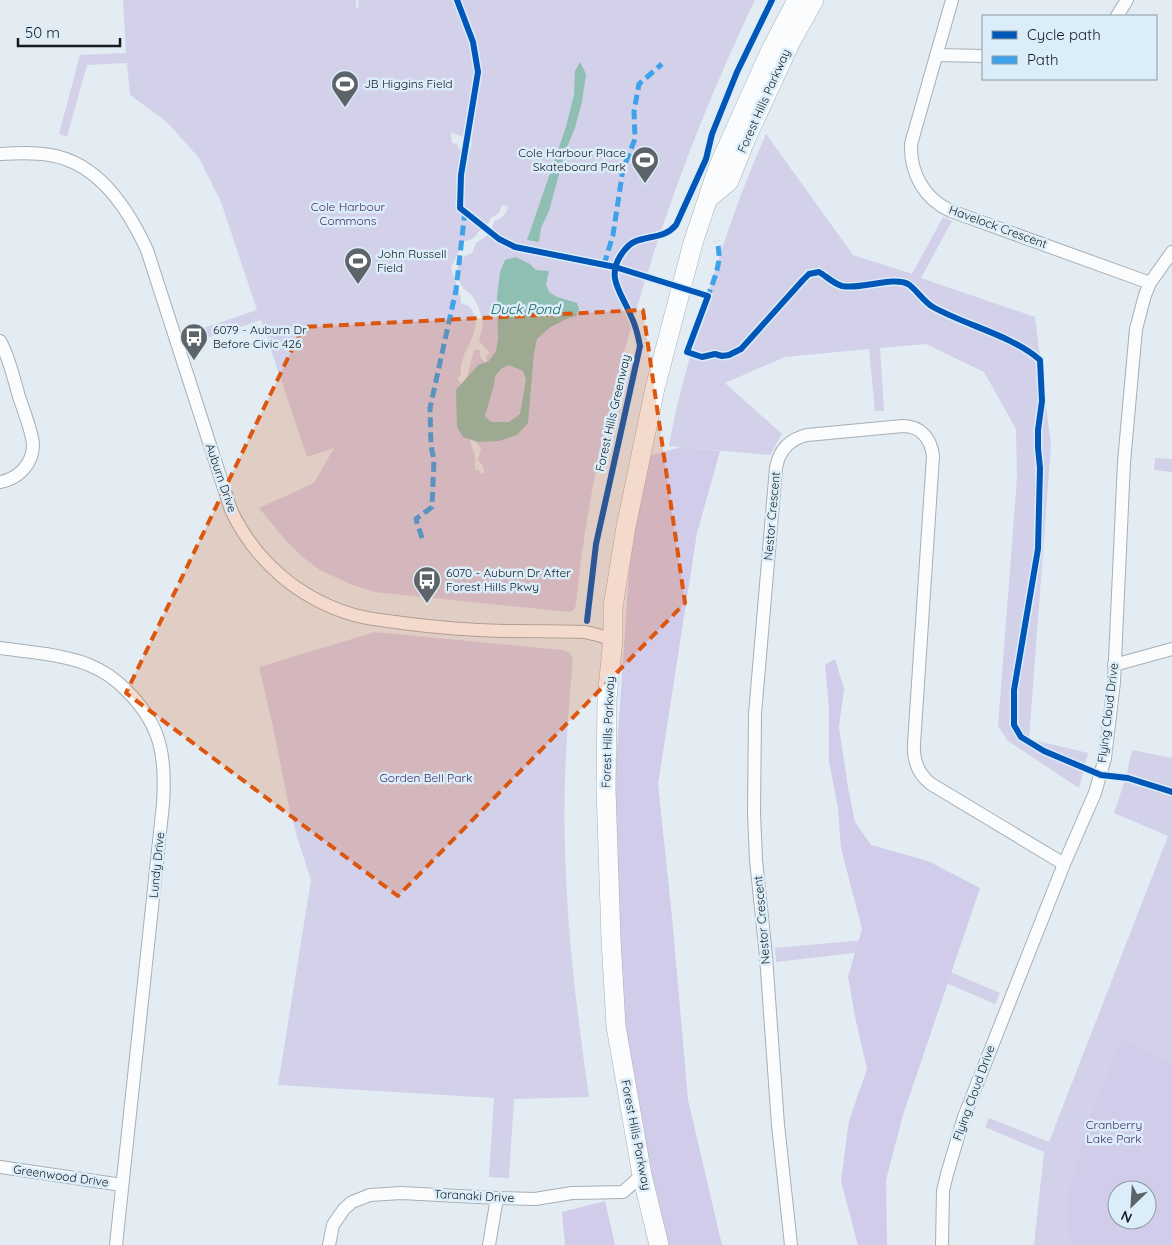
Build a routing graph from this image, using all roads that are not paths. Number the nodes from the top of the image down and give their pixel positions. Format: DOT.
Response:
graph roads {
  1 [pos="797,0"];
  2 [pos="814,0"];
  3 [pos="952,0"];
  4 [pos="1127,0"];
  5 [pos="1118,15"];
  6 [pos="936,56"];
  7 [pos="982,56"];
  8 [pos="0,154"];
  9 [pos="710,197"];
  10 [pos="1172,252"];
  11 [pos="1150,283"];
  12 [pos="0,341"];
  13 [pos="0,482"];
  14 [pos="613,639"];
  15 [pos="0,648"];
  16 [pos="1172,649"];
  17 [pos="1114,665"];
  18 [pos="1064,864"];
  19 [pos="0,1167"];
  20 [pos="642,1175"];
  21 [pos="122,1185"];
  22 [pos="497,1198"];
  23 [pos="116,1245"];
  24 [pos="329,1245"];
  25 [pos="489,1245"];
  26 [pos="659,1245"];
  27 [pos="791,1245"];
  28 [pos="942,1245"];
  1 -- 9 [label="main road, Forest Hills Parkway"];
  2 -- 9 [label="main road, Forest Hills Parkway"];
  3 -- 6 [label="street, Havelock Crescent"];
  4 -- 5 [label="street"];
  6 -- 7 [label="street"];
  6 -- 11 [label="street, Havelock Crescent"];
  8 -- 14 [label="street, Auburn Drive"];
  9 -- 14 [label="main road, Forest Hills Parkway"];
  10 -- 11 [label="street, Flying Cloud Drive"];
  11 -- 17 [label="street, Flying Cloud Drive"];
  12 -- 13 [label="street"];
  14 -- 20 [label="main road, Forest Hills Parkway"];
  15 -- 21 [label="street, Lundy Drive"];
  16 -- 17 [label="street"];
  17 -- 18 [label="street, Flying Cloud Drive"];
  18 -- 27 [label="street, Nestor Crescent"];
  18 -- 28 [label="street, Flying Cloud Drive"];
  19 -- 21 [label="street, Greenwood Drive"];
  20 -- 22 [label="street, Taranaki Drive"];
  20 -- 26 [label="main road, Forest Hills Parkway"];
  21 -- 23 [label="street, Lundy Drive"];
  22 -- 24 [label="street, Taranaki Drive"];
  22 -- 25 [label="street"];
}
